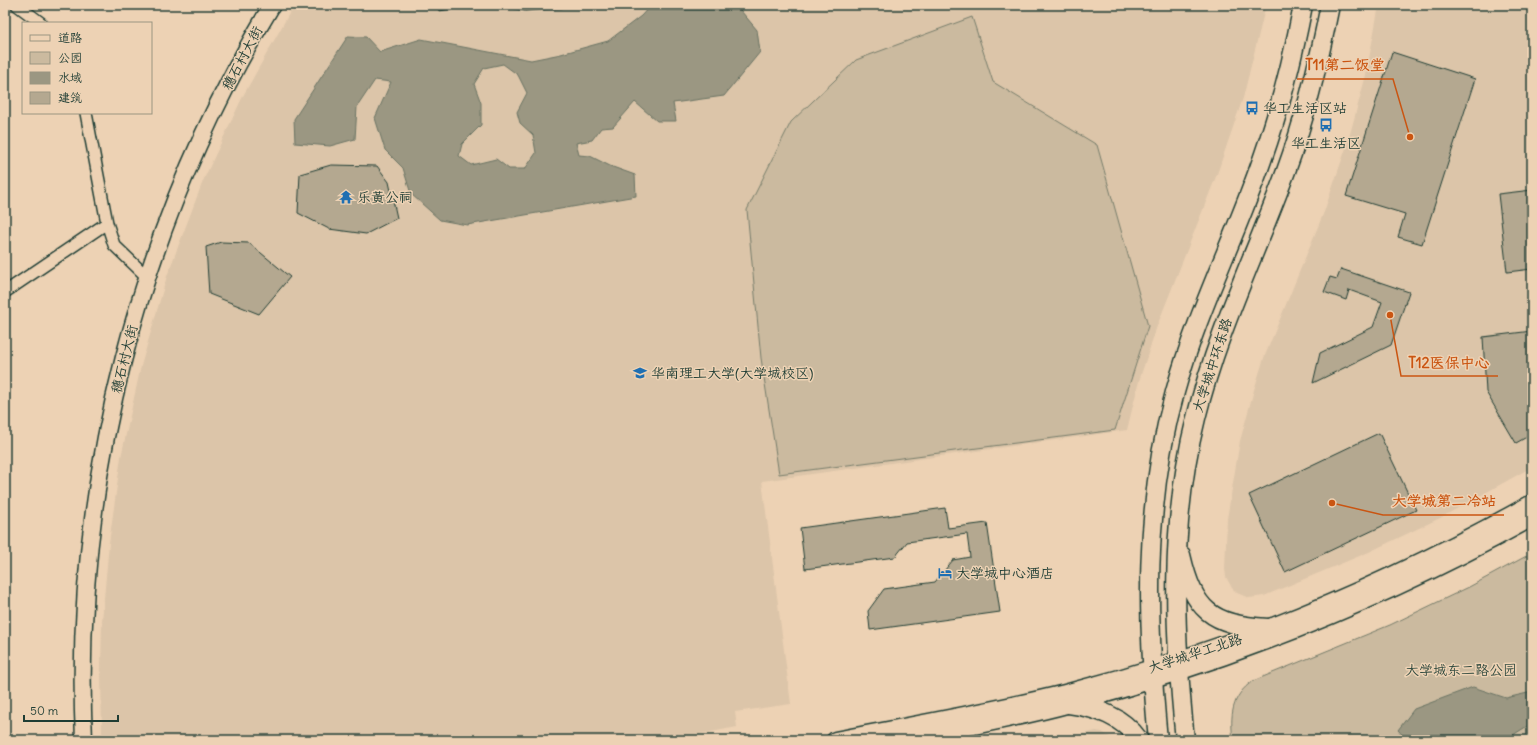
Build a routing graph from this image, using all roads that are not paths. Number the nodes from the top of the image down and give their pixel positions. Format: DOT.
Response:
graph roads {
  1 [pos="17,5"];
  2 [pos="272,5"];
  3 [pos="1303,5"];
  4 [pos="1330,5"];
  5 [pos="40,22"];
  6 [pos="86,114"];
  7 [pos="107,223"];
  8 [pos="143,272"];
  9 [pos="5,292"];
  10 [pos="1532,503"];
  11 [pos="1532,518"];
  12 [pos="1177,539"];
  13 [pos="1268,628"];
  14 [pos="1179,666"];
  15 [pos="1153,674"];
  16 [pos="1069,704"];
  17 [pos="84,740"];
  18 [pos="835,740"];
  19 [pos="902,740"];
  20 [pos="1139,740"];
  21 [pos="1158,740"];
  22 [pos="1185,740"];
  1 -- 5 [label="street"];
  2 -- 17 [label="main road, 穗石村大街"];
  3 -- 15 [label="main road, 大学城中环东路"];
  4 -- 12 [label="main road, 大学城中环东路"];
  6 -- 7 [label="street"];
  7 -- 8 [label="street"];
  7 -- 9 [label="street"];
  10 -- 13 [label="main road, 大学城华工北路"];
  11 -- 14 [label="main road, 大学城华工北路"];
  12 -- 13 [label="main road"];
  12 -- 14 [label="main road, 大学城中环东路"];
  13 -- 14 [label="main road, 大学城华工北路"];
  14 -- 15 [label="main road, 大学城华工北路"];
  14 -- 22 [label="main road, 大学城中环东路"];
  15 -- 16 [label="main road, 大学城华工北路"];
  15 -- 18 [label="main road, 大学城华工北路"];
  15 -- 21 [label="main road, 大学城中环东路"];
  16 -- 19 [label="main road, 大学城华工北路"];
  16 -- 20 [label="main road"];
}
